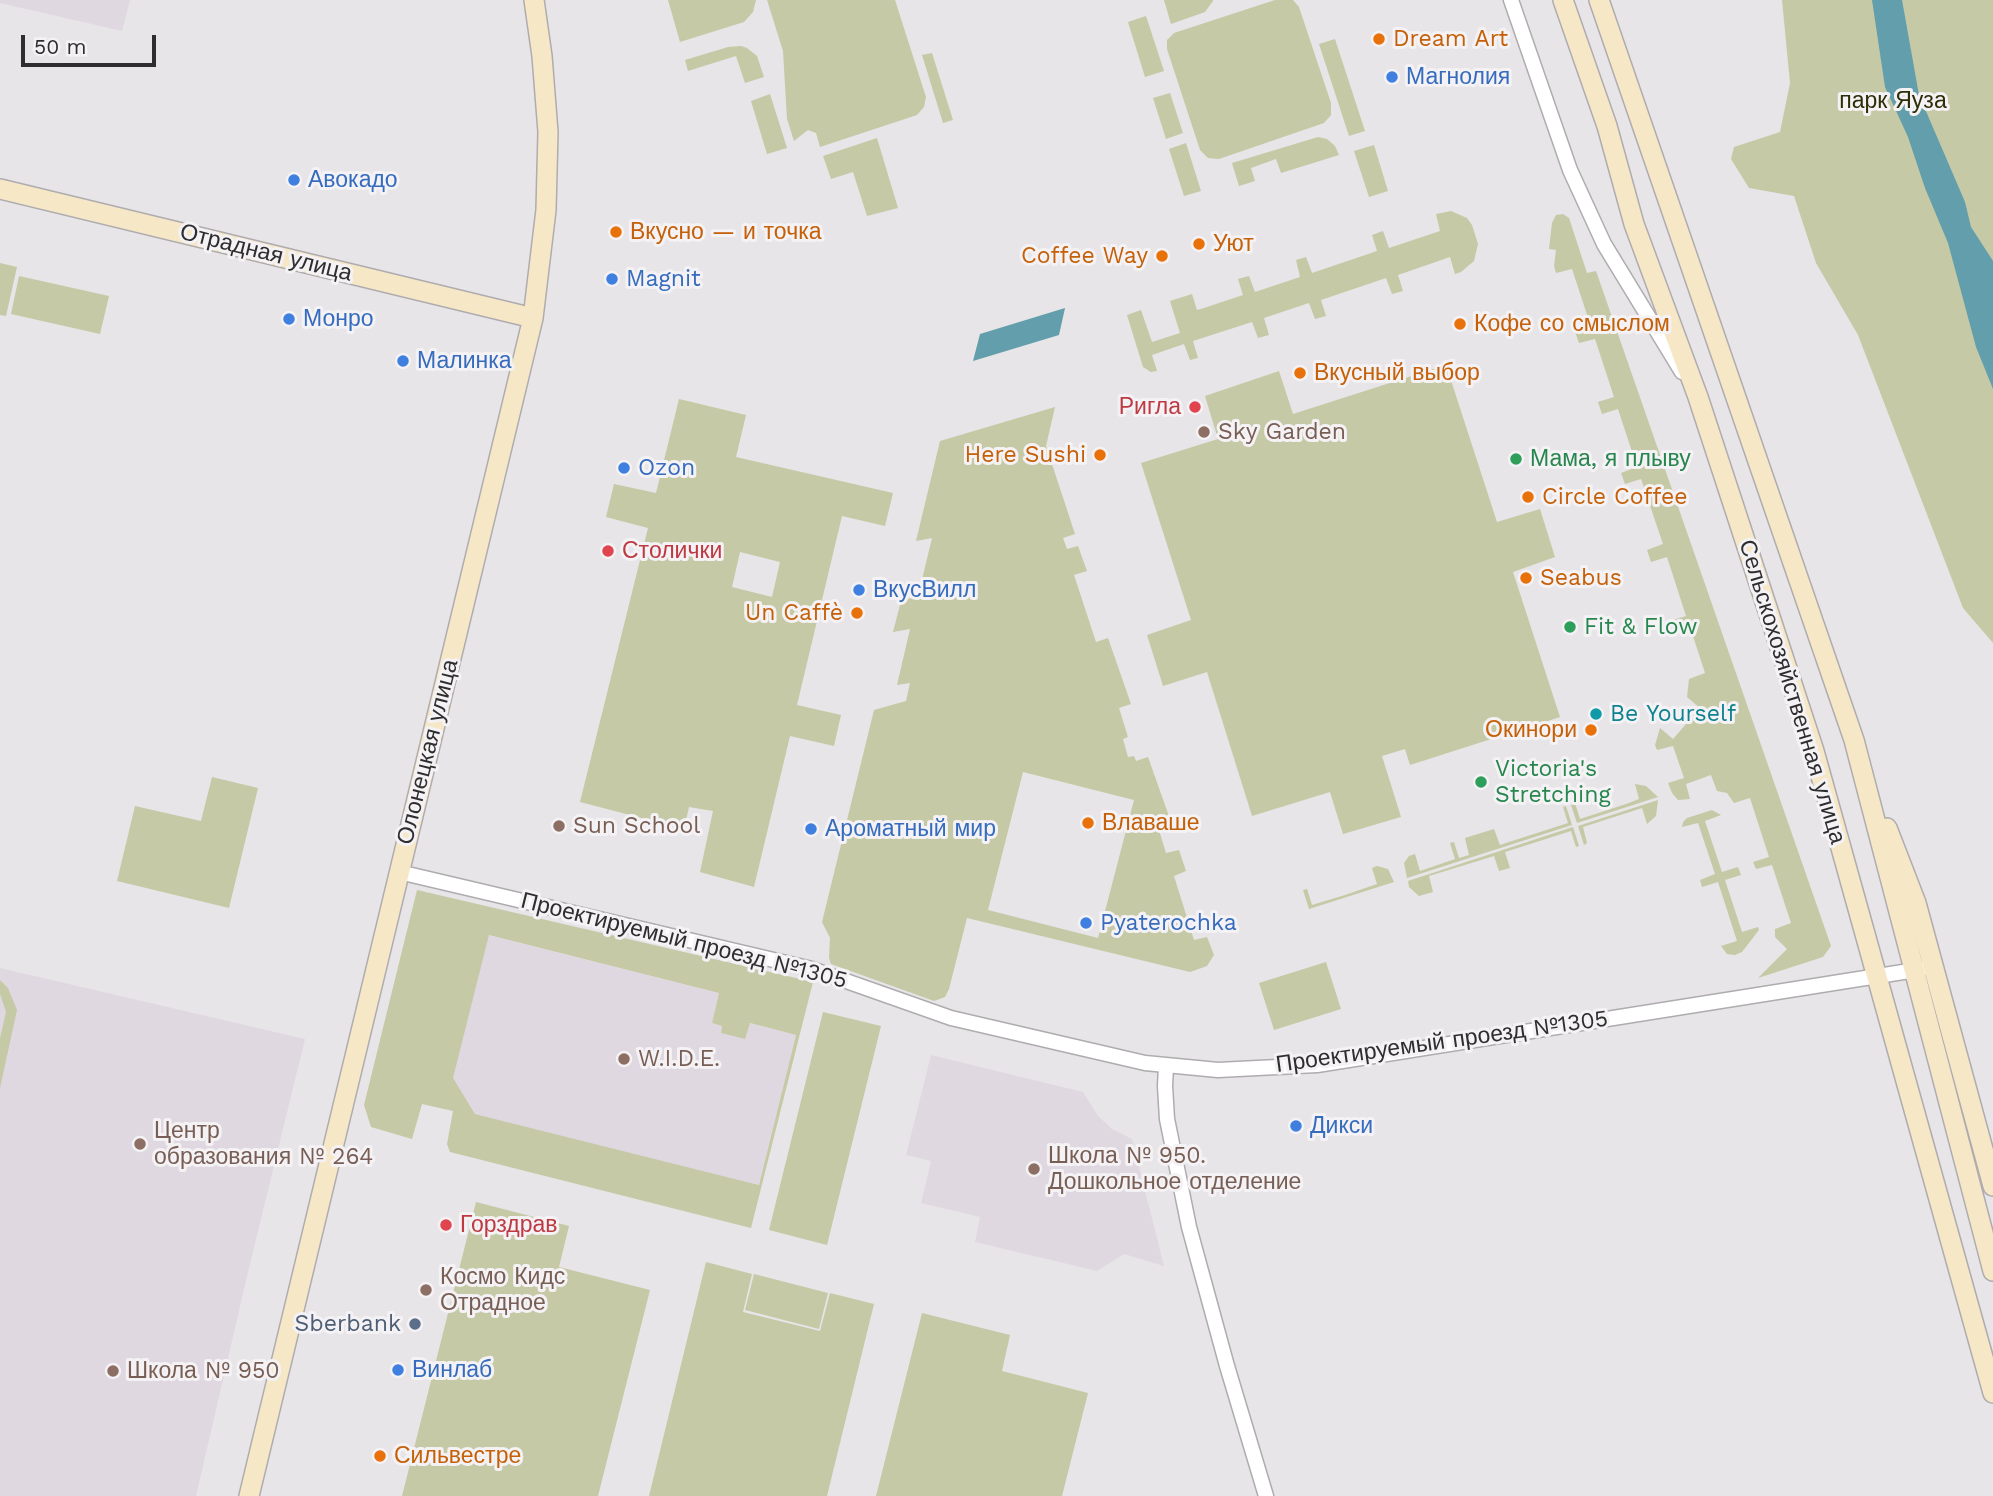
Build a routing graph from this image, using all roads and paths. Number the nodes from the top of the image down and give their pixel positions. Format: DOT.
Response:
graph roads {
  1 [pos="534,0"];
  2 [pos="1511,0"];
  3 [pos="1563,0"];
  4 [pos="1599,0"];
  5 [pos="0,189"];
  6 [pos="533,318"];
  7 [pos="1698,397"];
  8 [pos="1854,740"];
  9 [pos="399,872"];
  10 [pos="1934,967"];
  11 [pos="1913,970"];
  12 [pos="1878,976"];
  13 [pos="1166,1066"];
  14 [pos="1993,1186"];
  15 [pos="1993,1271"];
  16 [pos="1993,1393"];
  17 [pos="249,1496"];
  18 [pos="1266,1496"];
  1 -- 6 [label="main road, Олонецкая улица"];
  2 -- 7 [label="street"];
  3 -- 7 [label="main road, Сельскохозяйственная улица"];
  4 -- 8 [label="main road, Сельскохозяйственная улица"];
  5 -- 6 [label="main road, Отрадная улица"];
  6 -- 9 [label="main road, Олонецкая улица"];
  7 -- 12 [label="main road, Сельскохозяйственная улица"];
  8 -- 10 [label="main road"];
  8 -- 11 [label="main road, Сельскохозяйственная улица"];
  9 -- 13 [label="street, Проектируемый проезд №1305"];
  9 -- 17 [label="main road, Олонецкая улица"];
  10 -- 11 [label="street, Проектируемый проезд №1305"];
  10 -- 14 [label="main road"];
  11 -- 12 [label="street, Проектируемый проезд №1305"];
  11 -- 15 [label="main road, Сельскохозяйственная улица"];
  12 -- 13 [label="street, Проектируемый проезд №1305"];
  12 -- 16 [label="main road, Сельскохозяйственная улица"];
  13 -- 18 [label="street"];
}
